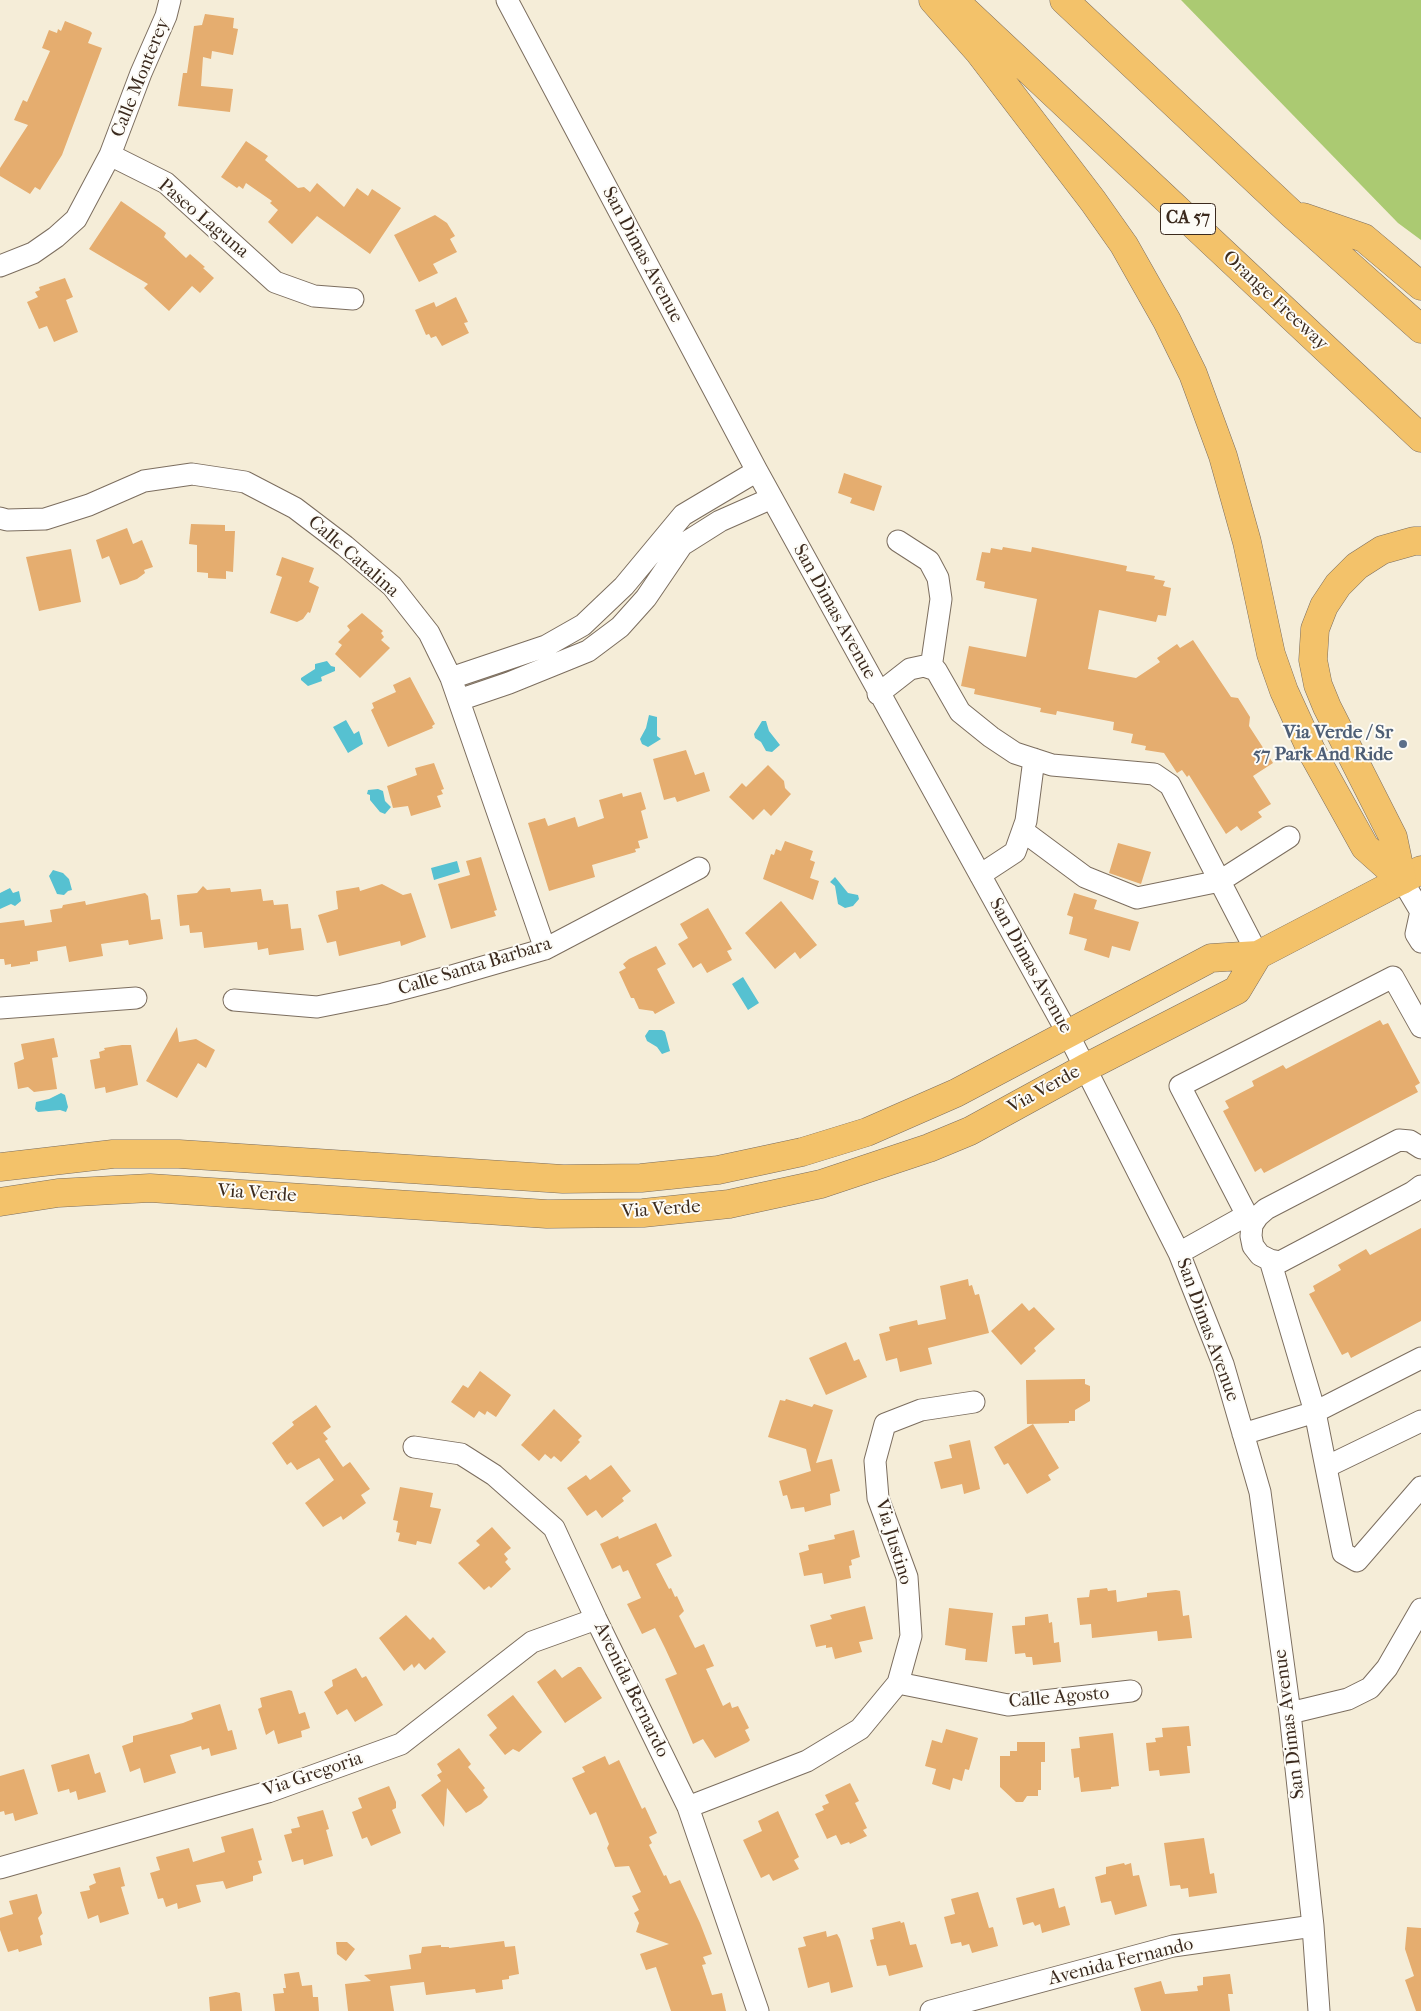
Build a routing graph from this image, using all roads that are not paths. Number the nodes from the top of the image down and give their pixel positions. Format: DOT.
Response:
graph roads {
  1 [pos="170,0"];
  2 [pos="507,0"];
  3 [pos="933,0"];
  4 [pos="954,0"];
  5 [pos="1064,0"];
  6 [pos="110,155"];
  7 [pos="1292,214"];
  8 [pos="4,264"];
  9 [pos="1421,286"];
  10 [pos="353,299"];
  11 [pos="1421,329"];
  12 [pos="1421,438"];
  13 [pos="757,471"];
  14 [pos="772,498"];
  15 [pos="0,518"];
  16 [pos="677,538"];
  17 [pos="898,541"];
  18 [pos="1421,541"];
  19 [pos="931,668"];
  20 [pos="451,678"];
  21 [pos="878,694"];
  22 [pos="459,700"];
  23 [pos="1034,759"];
  24 [pos="1023,831"];
  25 [pos="1289,837"];
  26 [pos="700,868"];
  27 [pos="1412,875"];
  28 [pos="980,876"];
  29 [pos="1220,881"];
  30 [pos="1421,912"];
  31 [pos="1421,942"];
  32 [pos="545,949"];
  33 [pos="1258,955"];
  34 [pos="136,998"];
  35 [pos="234,1000"];
  36 [pos="0,1008"];
  37 [pos="1421,1027"];
  38 [pos="1068,1034"];
  39 [pos="1085,1068"];
  40 [pos="1421,1148"];
  41 [pos="0,1167"];
  42 [pos="1421,1186"];
  43 [pos="0,1202"];
  44 [pos="1250,1220"];
  45 [pos="1179,1253"];
  46 [pos="1270,1260"];
  47 [pos="1421,1358"];
  48 [pos="974,1402"];
  49 [pos="1315,1412"];
  50 [pos="1421,1421"];
  51 [pos="1243,1434"];
  52 [pos="414,1448"];
  53 [pos="1326,1467"];
  54 [pos="1421,1487"];
  55 [pos="1421,1609"];
  56 [pos="596,1619"];
  57 [pos="898,1683"];
  58 [pos="1131,1691"];
  59 [pos="1290,1713"];
  60 [pos="688,1807"];
  61 [pos="0,1868"];
  62 [pos="1313,1926"];
  63 [pos="758,2011"];
  64 [pos="931,2011"];
  65 [pos="1319,2011"];
  1 -- 6 [label="street, Calle Monterey"];
  2 -- 13 [label="street, San Dimas Avenue"];
  3 -- 27 [label="main road"];
  4 -- 12 [label="main road, Orange Freeway / CA 57"];
  5 -- 7 [label="main road"];
  6 -- 8 [label="street"];
  6 -- 10 [label="street, Paseo Laguna"];
  7 -- 9 [label="main road"];
  7 -- 11 [label="main road"];
  13 -- 14 [label="street, San Dimas Avenue"];
  13 -- 16 [label="street"];
  14 -- 16 [label="street"];
  14 -- 21 [label="street, San Dimas Avenue"];
  15 -- 20 [label="street, Calle Catalina"];
  16 -- 20 [label="street"];
  16 -- 22 [label="street"];
  17 -- 19 [label="street"];
  18 -- 27 [label="main road"];
  19 -- 21 [label="street"];
  19 -- 23 [label="street"];
  20 -- 22 [label="street, Calle Catalina"];
  21 -- 28 [label="street, San Dimas Avenue"];
  22 -- 32 [label="street, Calle Catalina"];
  23 -- 24 [label="street"];
  23 -- 29 [label="street"];
  24 -- 28 [label="street"];
  24 -- 29 [label="street"];
  25 -- 29 [label="street"];
  26 -- 32 [label="street, Calle Santa Barbara"];
  27 -- 30 [label="street"];
  27 -- 33 [label="main road, Via Verde"];
  28 -- 38 [label="street, San Dimas Avenue"];
  29 -- 33 [label="street"];
  30 -- 31 [label="street"];
  32 -- 35 [label="street, Calle Santa Barbara"];
  33 -- 38 [label="main road, Via Verde"];
  33 -- 39 [label="main road, Via Verde"];
  34 -- 36 [label="street"];
  37 -- 44 [label="street"];
  38 -- 39 [label="street, San Dimas Avenue"];
  38 -- 41 [label="main road, Via Verde"];
  39 -- 43 [label="main road, Via Verde"];
  39 -- 45 [label="street, San Dimas Avenue"];
  40 -- 44 [label="street"];
  42 -- 46 [label="street"];
  44 -- 45 [label="street"];
  44 -- 46 [label="street"];
  45 -- 51 [label="street, San Dimas Avenue"];
  46 -- 49 [label="street"];
  47 -- 49 [label="street"];
  48 -- 57 [label="street, Via Justino"];
  49 -- 51 [label="street"];
  49 -- 53 [label="street"];
  50 -- 53 [label="street"];
  51 -- 59 [label="street, San Dimas Avenue"];
  52 -- 56 [label="street, Avenida Bernardo"];
  53 -- 54 [label="street"];
  55 -- 59 [label="street"];
  56 -- 60 [label="street, Avenida Bernardo"];
  56 -- 61 [label="street, Via Gregoria"];
  57 -- 58 [label="street, Calle Agosto"];
  57 -- 60 [label="street, Via Justino"];
  59 -- 62 [label="street, San Dimas Avenue"];
  60 -- 63 [label="street, Avenida Bernardo"];
  62 -- 64 [label="street, Avenida Fernando"];
  62 -- 65 [label="street, San Dimas Avenue"];
}
